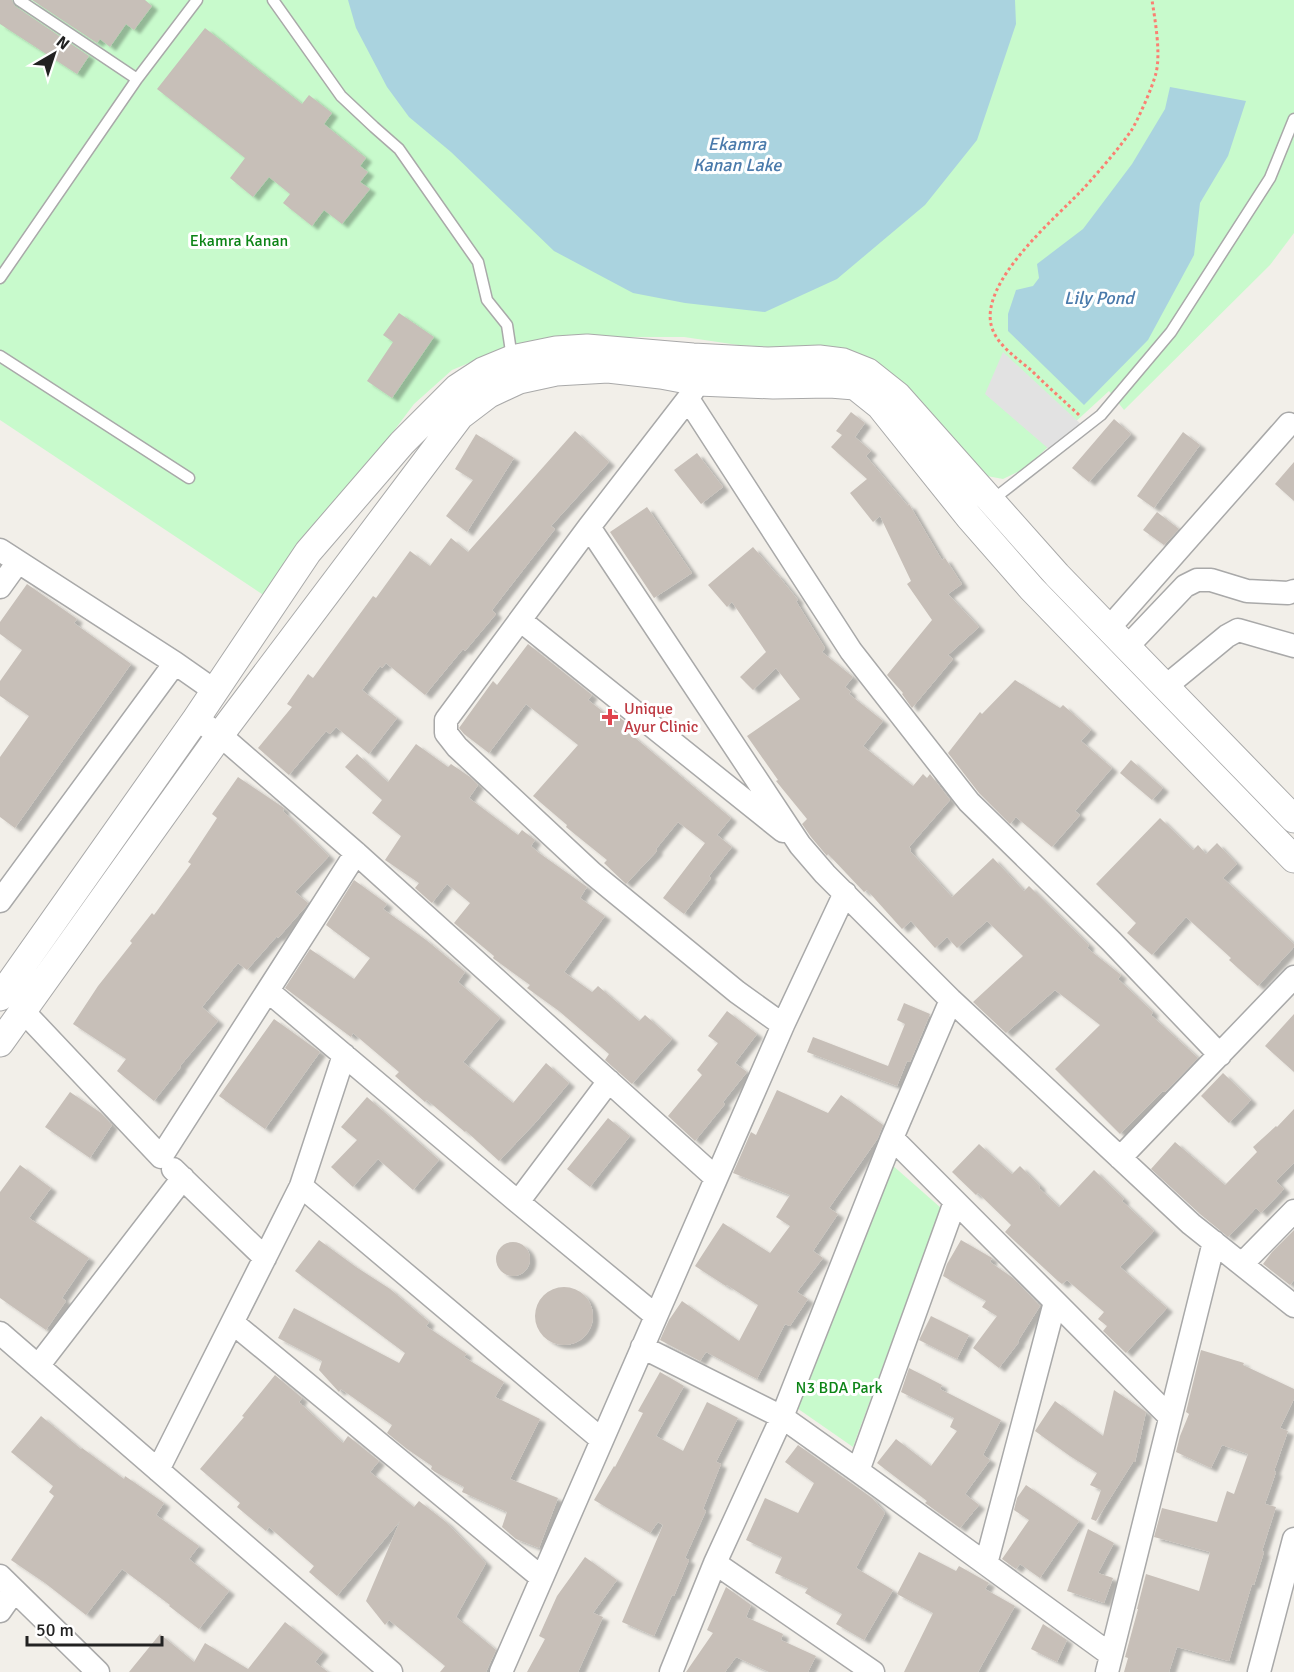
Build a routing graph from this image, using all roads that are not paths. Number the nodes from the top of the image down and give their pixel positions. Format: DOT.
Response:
graph roads {
  1 [pos="19,0"];
  2 [pos="197,0"];
  3 [pos="273,0"];
  4 [pos="137,80"];
  5 [pos="1294,119"];
  6 [pos="0,278"];
  7 [pos="0,356"];
  8 [pos="512,359"];
  9 [pos="693,391"];
  10 [pos="1292,424"];
  11 [pos="189,477"];
  12 [pos="980,509"];
  13 [pos="589,526"];
  14 [pos="9,556"];
  15 [pos="0,587"];
  16 [pos="1294,591"];
  17 [pos="520,620"];
  18 [pos="1118,638"];
  19 [pos="1294,646"];
  20 [pos="175,663"];
  21 [pos="1166,687"];
  22 [pos="215,691"];
  23 [pos="195,719"];
  24 [pos="220,735"];
  25 [pos="1294,819"];
  26 [pos="800,845"];
  27 [pos="356,853"];
  28 [pos="1294,860"];
  29 [pos="845,893"];
  30 [pos="0,901"];
  31 [pos="1294,977"];
  32 [pos="268,990"];
  33 [pos="0,997"];
  34 [pos="951,1000"];
  35 [pos="23,1011"];
  36 [pos="783,1025"];
  37 [pos="0,1043"];
  38 [pos="344,1055"];
  39 [pos="1220,1055"];
  40 [pos="609,1081"];
  41 [pos="892,1138"];
  42 [pos="161,1157"];
  43 [pos="1120,1158"];
  44 [pos="183,1178"];
  45 [pos="716,1178"];
  46 [pos="301,1186"];
  47 [pos="518,1202"];
  48 [pos="955,1202"];
  49 [pos="1294,1210"];
  50 [pos="1214,1242"];
  51 [pos="265,1258"];
  52 [pos="1242,1264"];
  53 [pos="1055,1302"];
  54 [pos="1294,1306"];
  55 [pos="656,1316"];
  56 [pos="233,1323"];
  57 [pos="0,1333"];
  58 [pos="642,1347"];
  59 [pos="38,1366"];
  60 [pos="782,1417"];
  61 [pos="1170,1417"];
  62 [pos="602,1440"];
  63 [pos="158,1470"];
  64 [pos="858,1471"];
  65 [pos="1294,1539"];
  66 [pos="715,1563"];
  67 [pos="986,1564"];
  68 [pos="542,1578"];
  69 [pos="7,1584"];
  70 [pos="0,1611"];
  71 [pos="1109,1664"];
  72 [pos="98,1672"];
  73 [pos="391,1672"];
  74 [pos="501,1672"];
  75 [pos="671,1672"];
  76 [pos="873,1672"];
  77 [pos="1259,1672"];
  1 -- 4 [label="lane"];
  2 -- 4 [label="lane"];
  3 -- 8 [label="lane"];
  4 -- 6 [label="lane"];
  5 -- 12 [label="lane"];
  7 -- 11 [label="lane"];
  8 -- 12 [label="street"];
  8 -- 22 [label="street"];
  9 -- 12 [label="street"];
  9 -- 13 [label="street"];
  9 -- 24 [label="street"];
  9 -- 39 [label="street"];
  10 -- 18 [label="street"];
  12 -- 18 [label="street"];
  12 -- 28 [label="street"];
  13 -- 17 [label="street"];
  13 -- 26 [label="street"];
  14 -- 15 [label="street"];
  14 -- 20 [label="street"];
  16 -- 18 [label="street"];
  17 -- 26 [label="street"];
  17 -- 36 [label="street"];
  18 -- 21 [label="street"];
  19 -- 21 [label="street"];
  20 -- 22 [label="street"];
  20 -- 30 [label="street"];
  21 -- 25 [label="street"];
  22 -- 23 [label="street"];
  23 -- 24 [label="street"];
  23 -- 33 [label="street"];
  24 -- 27 [label="street"];
  24 -- 35 [label="street"];
  26 -- 29 [label="street"];
  27 -- 32 [label="street"];
  27 -- 40 [label="street"];
  29 -- 34 [label="street"];
  29 -- 36 [label="street"];
  31 -- 39 [label="street"];
  32 -- 38 [label="street"];
  32 -- 42 [label="street"];
  34 -- 41 [label="street"];
  34 -- 43 [label="street"];
  35 -- 37 [label="street"];
  35 -- 42 [label="street"];
  36 -- 45 [label="street"];
  38 -- 46 [label="street"];
  38 -- 47 [label="street"];
  39 -- 43 [label="street"];
  40 -- 45 [label="street"];
  40 -- 47 [label="street"];
  41 -- 48 [label="street"];
  41 -- 60 [label="street"];
  42 -- 44 [label="street"];
  43 -- 50 [label="street"];
  44 -- 51 [label="street"];
  44 -- 59 [label="street"];
  45 -- 55 [label="street"];
  46 -- 51 [label="street"];
  46 -- 62 [label="street"];
  47 -- 55 [label="street"];
  48 -- 53 [label="street"];
  48 -- 64 [label="street"];
  49 -- 52 [label="street"];
  50 -- 52 [label="street"];
  50 -- 61 [label="street"];
  51 -- 56 [label="street"];
  52 -- 54 [label="street"];
  53 -- 61 [label="street"];
  53 -- 67 [label="street"];
  55 -- 58 [label="street"];
  56 -- 63 [label="street"];
  56 -- 68 [label="street"];
  57 -- 59 [label="street"];
  58 -- 60 [label="street"];
  58 -- 62 [label="street"];
  59 -- 63 [label="street"];
  60 -- 64 [label="street"];
  60 -- 66 [label="street"];
  61 -- 71 [label="street"];
  62 -- 68 [label="street"];
  63 -- 73 [label="street"];
  64 -- 67 [label="street"];
  65 -- 77 [label="street"];
  66 -- 75 [label="street"];
  66 -- 76 [label="street"];
  67 -- 71 [label="street"];
  68 -- 74 [label="street"];
  69 -- 70 [label="street"];
  69 -- 72 [label="street"];
}
